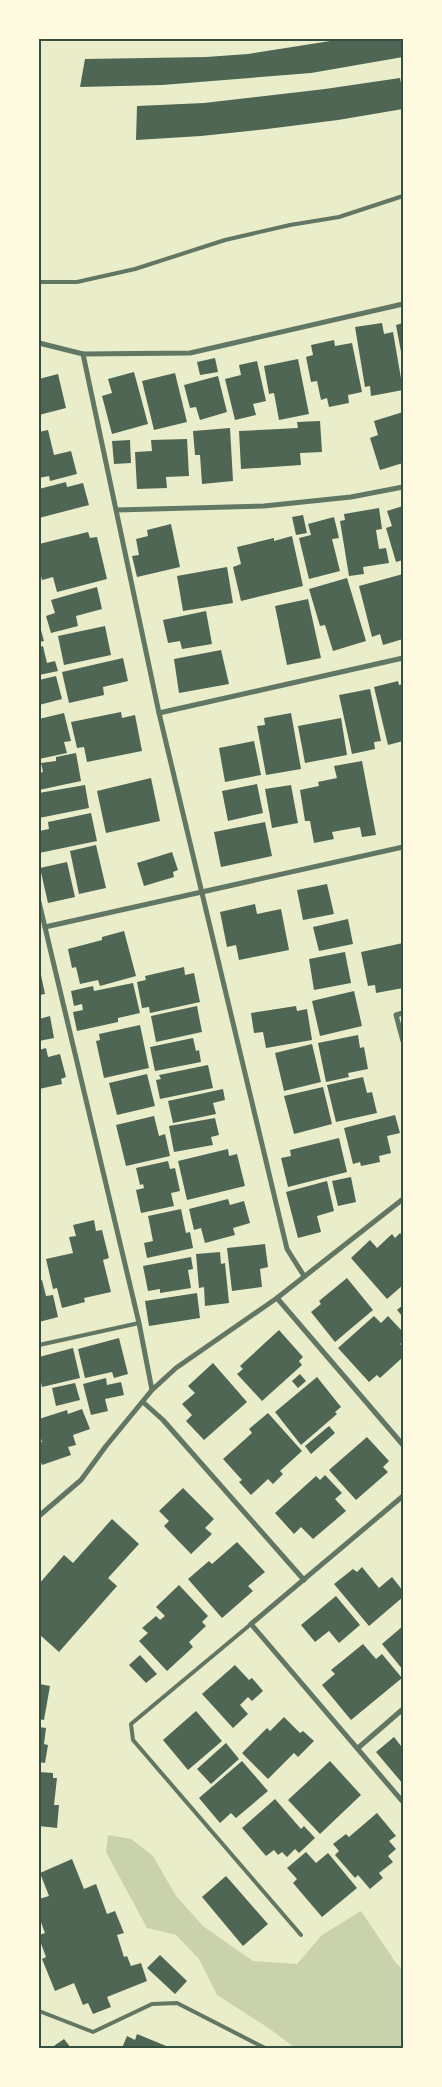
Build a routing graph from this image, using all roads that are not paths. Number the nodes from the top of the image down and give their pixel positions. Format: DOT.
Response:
graph roads {
  1 [pos="403,196"];
  2 [pos="39,282"];
  3 [pos="403,304"];
  4 [pos="39,343"];
  5 [pos="83,354"];
  6 [pos="403,486"];
  7 [pos="117,510"];
  8 [pos="403,658"];
  9 [pos="159,713"];
  10 [pos="403,847"];
  11 [pos="202,892"];
  12 [pos="39,902"];
  13 [pos="44,927"];
  14 [pos="403,1013"];
  15 [pos="403,1041"];
  16 [pos="403,1199"];
  17 [pos="304,1276"];
  18 [pos="277,1298"];
  19 [pos="139,1324"];
  20 [pos="39,1345"];
  21 [pos="152,1390"];
  22 [pos="143,1402"];
  23 [pos="403,1445"];
  24 [pos="403,1496"];
  25 [pos="39,1516"];
  26 [pos="304,1580"];
  27 [pos="250,1624"];
  28 [pos="403,1709"];
  29 [pos="358,1748"];
  30 [pos="403,1802"];
  31 [pos="301,1935"];
  32 [pos="39,2011"];
  33 [pos="265,2048"];
  1 -- 2 [label="lane"];
  3 -- 5 [label="street"];
  4 -- 5 [label="street"];
  5 -- 7 [label="street"];
  6 -- 7 [label="street"];
  7 -- 9 [label="street"];
  8 -- 9 [label="street"];
  9 -- 11 [label="street"];
  10 -- 11 [label="street"];
  11 -- 13 [label="street"];
  11 -- 17 [label="street"];
  12 -- 13 [label="street"];
  13 -- 19 [label="street"];
  14 -- 15 [label="street"];
  16 -- 17 [label="street"];
  17 -- 18 [label="street"];
  18 -- 21 [label="street"];
  18 -- 23 [label="street"];
  19 -- 20 [label="lane"];
  19 -- 21 [label="street"];
  21 -- 22 [label="street"];
  22 -- 25 [label="street"];
  22 -- 26 [label="street"];
  24 -- 26 [label="street"];
  26 -- 27 [label="street"];
  27 -- 29 [label="street"];
  27 -- 31 [label="lane"];
  28 -- 29 [label="street"];
  29 -- 30 [label="street"];
  32 -- 33 [label="lane"];
}
